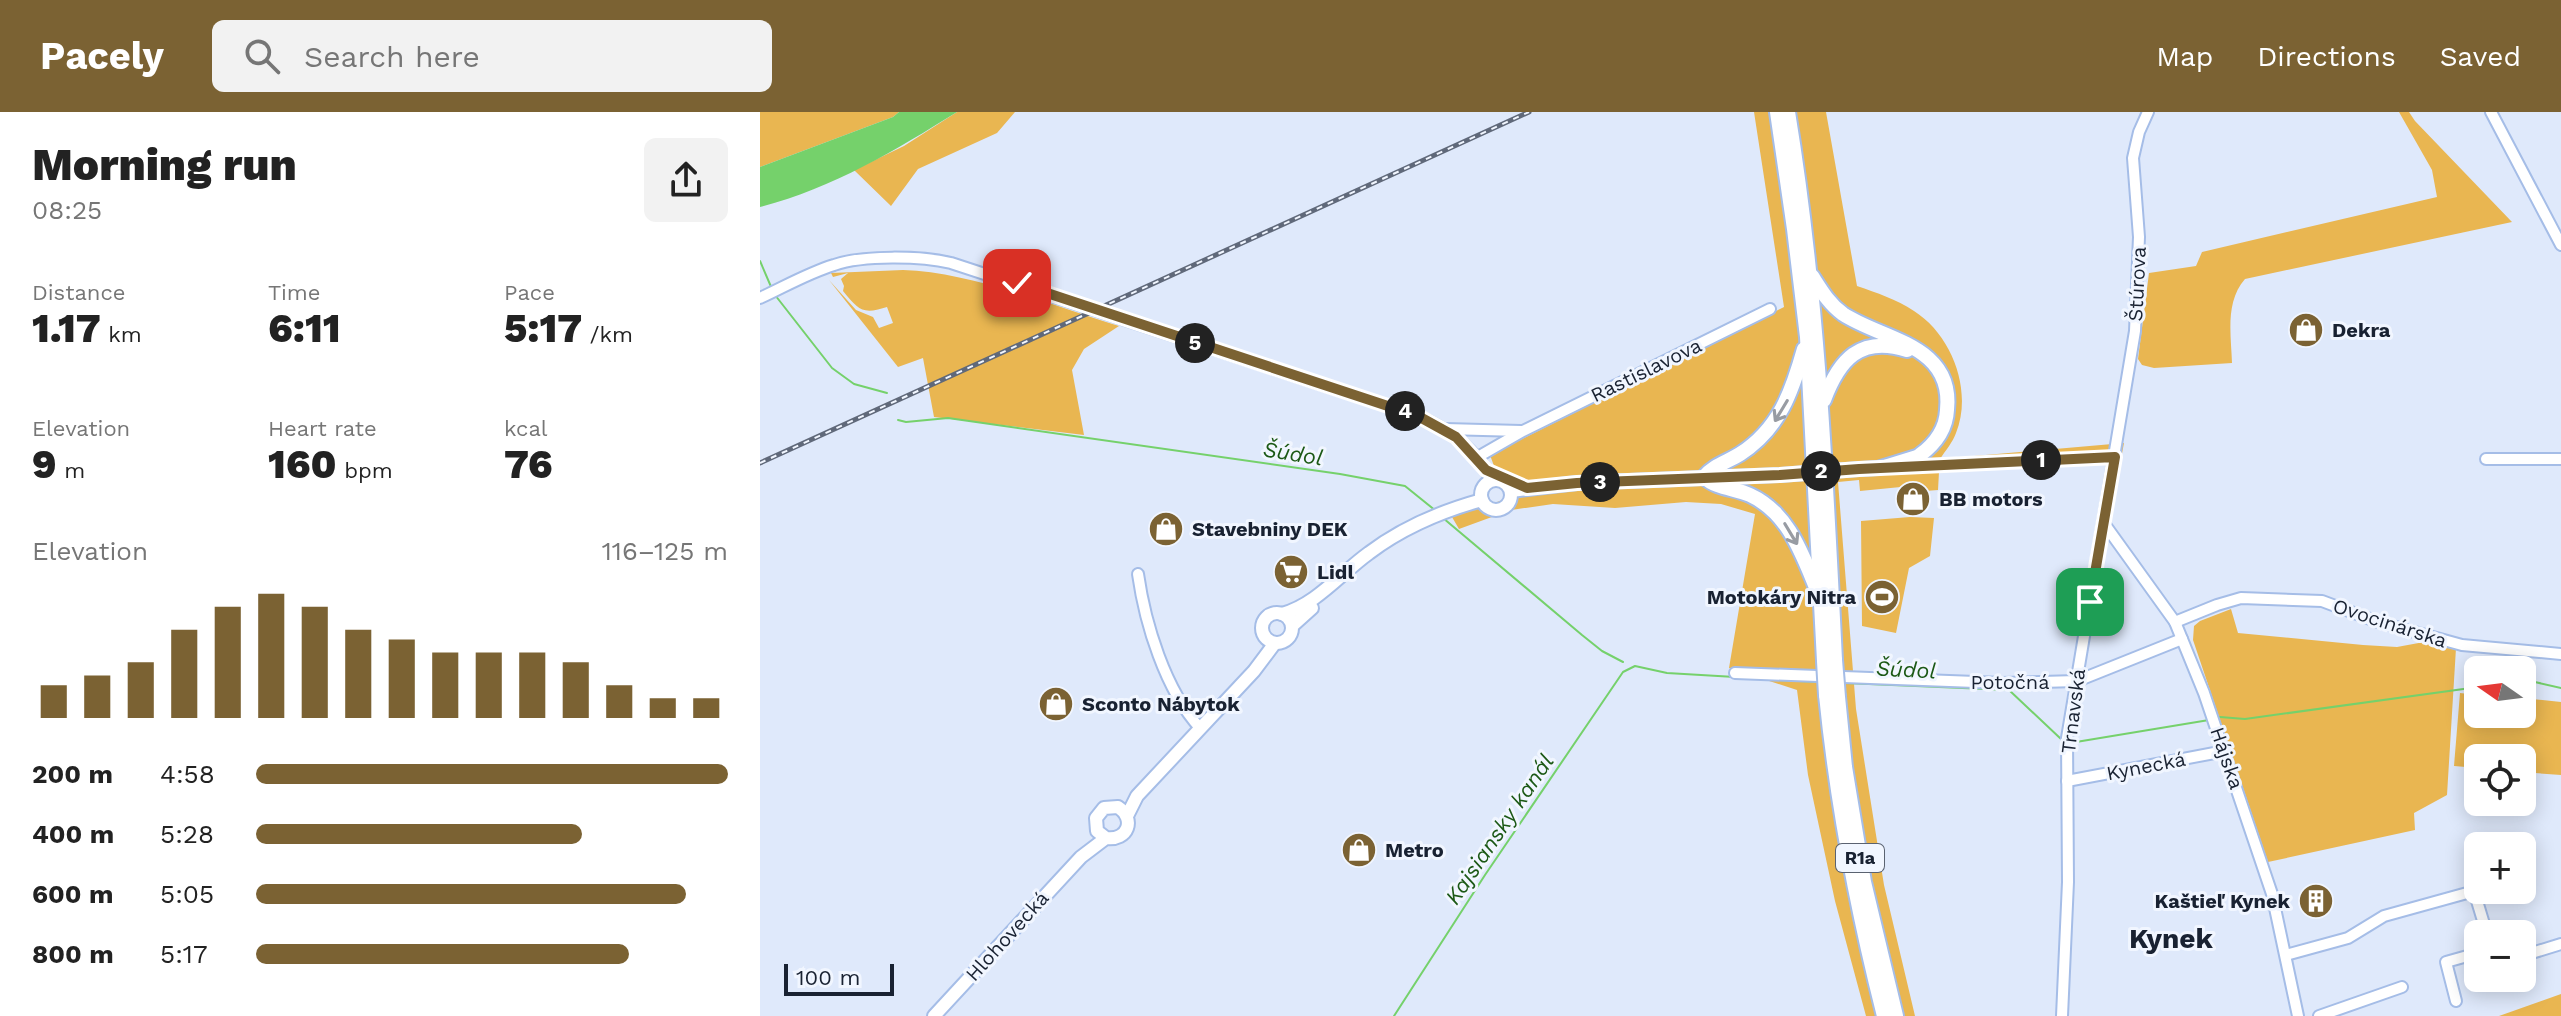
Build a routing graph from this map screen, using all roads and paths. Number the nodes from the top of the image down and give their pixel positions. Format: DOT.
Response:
graph roads {
  1 [pos="1777,112"];
  2 [pos="1788,112"];
  3 [pos="2148,112"];
  4 [pos="2491,112"];
  5 [pos="2561,245"];
  6 [pos="1810,272"];
  7 [pos="768,294"];
  8 [pos="1770,309"];
  9 [pos="1807,337"];
  10 [pos="1822,404"];
  11 [pos="1445,429"];
  12 [pos="1523,431"];
  13 [pos="2115,457"];
  14 [pos="1476,458"];
  15 [pos="2486,459"];
  16 [pos="2561,459"];
  17 [pos="1924,461"];
  18 [pos="1489,475"];
  19 [pos="1704,477"];
  20 [pos="1527,488"];
  21 [pos="1511,491"];
  22 [pos="1482,500"];
  23 [pos="1440,515"];
  24 [pos="2103,522"];
  25 [pos="1138,574"];
  26 [pos="1819,595"];
  27 [pos="1282,614"];
  28 [pos="2175,622"];
  29 [pos="1292,626"];
  30 [pos="2182,639"];
  31 [pos="1270,640"];
  32 [pos="2561,654"];
  33 [pos="1830,661"];
  34 [pos="1735,673"];
  35 [pos="2077,681"];
  36 [pos="1832,696"];
  37 [pos="1200,728"];
  38 [pos="2225,751"];
  39 [pos="2067,781"];
  40 [pos="1123,811"];
  41 [pos="1096,827"];
  42 [pos="1106,838"];
  43 [pos="1081,857"];
  44 [pos="2464,893"];
  45 [pos="2561,944"];
  46 [pos="2536,952"];
  47 [pos="2286,955"];
  48 [pos="2464,957"];
  49 [pos="2402,987"];
  50 [pos="2456,1001"];
  51 [pos="934,1016"];
  52 [pos="1884,1016"];
  53 [pos="1896,1016"];
  54 [pos="2062,1016"];
  55 [pos="2298,1016"];
  56 [pos="2319,1016"];
  1 -- 9 [label="highway, R1a"];
  2 -- 6 [label="highway, R1a"];
  3 -- 13 [label="street, Štúrova"];
  4 -- 5 [label="street"];
  6 -- 10 [label="highway, R1a"];
  6 -- 17 [label="highway"];
  7 -- 11 [label="street"];
  8 -- 12 [label="street, Rastislavova"];
  9 -- 19 [label="highway, one-way"];
  9 -- 26 [label="highway, R1a"];
  10 -- 17 [label="highway"];
  10 -- 33 [label="highway, R1a"];
  11 -- 12 [label="street, Rastislavova"];
  11 -- 14 [label="street"];
  12 -- 14 [label="street, Rastislavova"];
  13 -- 17 [label="street"];
  13 -- 24 [label="street, Trnavská"];
  14 -- 18 [label="street"];
  15 -- 16 [label="street"];
  17 -- 19 [label="main road, bridge"];
  18 -- 20 [label="main road"];
  18 -- 21 [label="main road"];
  18 -- 22 [label="main road"];
  19 -- 20 [label="main road"];
  19 -- 26 [label="highway, one-way"];
  20 -- 21 [label="main road"];
  21 -- 22 [label="main road"];
  22 -- 23 [label="main road"];
  23 -- 27 [label="main road"];
  23 -- 29 [label="main road"];
  24 -- 28 [label="street, Hájska"];
  24 -- 35 [label="street, Trnavská"];
  25 -- 37 [label="street"];
  26 -- 33 [label="highway, R1a"];
  27 -- 29 [label="main road"];
  27 -- 31 [label="main road"];
  28 -- 30 [label="street, Hájska"];
  28 -- 32 [label="street, Ovocinárska"];
  29 -- 31 [label="main road"];
  30 -- 35 [label="street, Potočná"];
  30 -- 38 [label="street, Hájska"];
  31 -- 37 [label="main road, Hlohovecká"];
  33 -- 36 [label="highway, R1a, bridge"];
  34 -- 35 [label="street, Potočná"];
  35 -- 39 [label="street, Trnavská"];
  36 -- 52 [label="highway, R1a"];
  36 -- 53 [label="highway, R1a"];
  37 -- 40 [label="main road, Hlohovecká"];
  38 -- 39 [label="street, Kynecká"];
  38 -- 47 [label="street, Hájska"];
  39 -- 54 [label="street, Trnavská"];
  40 -- 41 [label="main road, Hlohovecká"];
  40 -- 42 [label="main road, Hlohovecká"];
  41 -- 42 [label="main road"];
  41 -- 43 [label="main road, Hlohovecká"];
  42 -- 43 [label="main road, Hlohovecká"];
  43 -- 51 [label="main road, Hlohovecká"];
  44 -- 47 [label="street"];
  45 -- 46 [label="street"];
  47 -- 55 [label="street, Hájska"];
  48 -- 50 [label="street"];
  49 -- 56 [label="street"];
}
